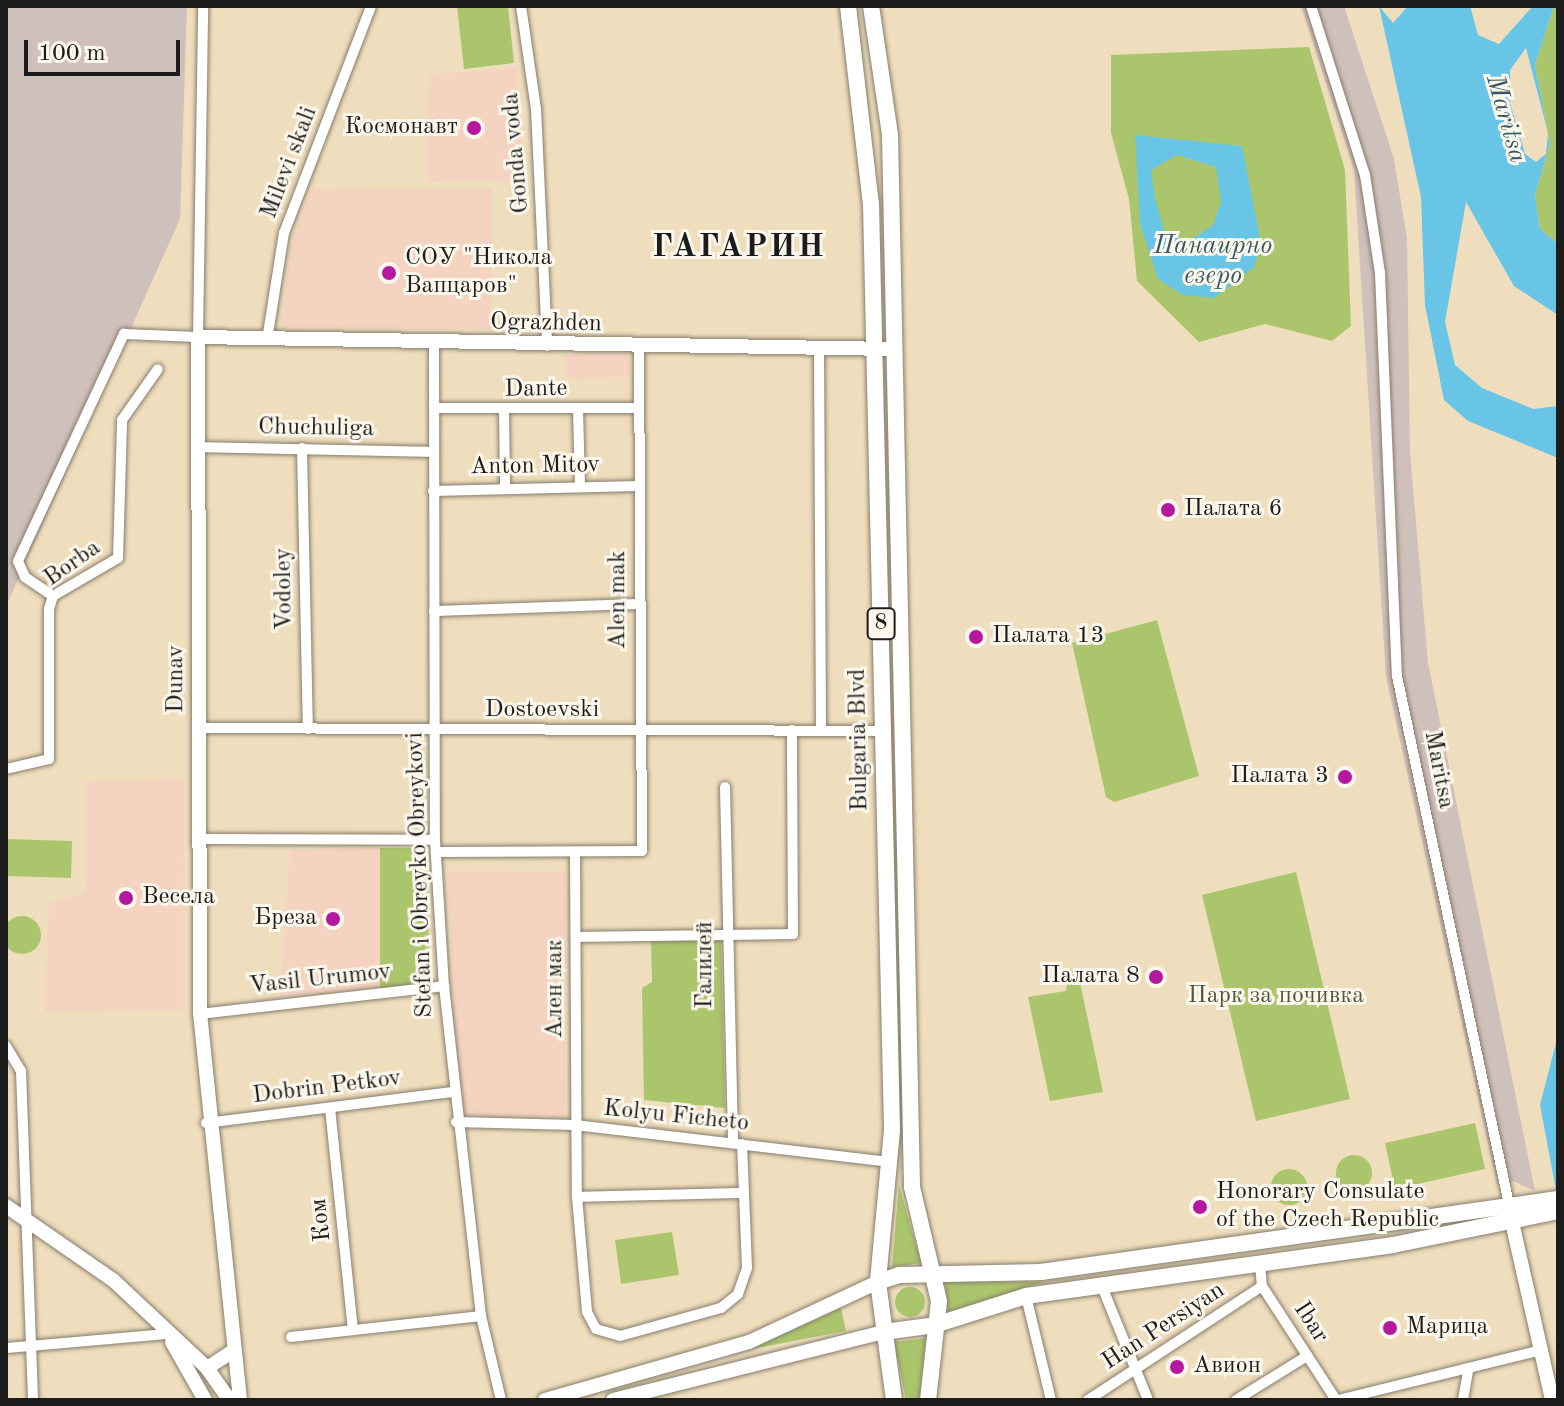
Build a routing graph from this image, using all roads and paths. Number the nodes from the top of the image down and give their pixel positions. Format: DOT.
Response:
graph roads {
  1 [pos="203,6"];
  2 [pos="371,6"];
  3 [pos="521,6"];
  4 [pos="848,6"];
  5 [pos="871,6"];
  6 [pos="1311,6"];
  7 [pos="198,337"];
  8 [pos="267,340"];
  9 [pos="434,344"];
  10 [pos="547,346"];
  11 [pos="819,347"];
  12 [pos="639,348"];
  13 [pos="873,349"];
  14 [pos="895,349"];
  15 [pos="158,369"];
  16 [pos="434,408"];
  17 [pos="638,408"];
  18 [pos="578,409"];
  19 [pos="504,410"];
  20 [pos="198,447"];
  21 [pos="302,448"];
  22 [pos="433,452"];
  23 [pos="580,485"];
  24 [pos="505,486"];
  25 [pos="638,486"];
  26 [pos="433,491"];
  27 [pos="53,596"];
  28 [pos="639,604"];
  29 [pos="434,611"];
  30 [pos="200,728"];
  31 [pos="308,729"];
  32 [pos="821,729"];
  33 [pos="435,730"];
  34 [pos="792,730"];
  35 [pos="640,731"];
  36 [pos="884,731"];
  37 [pos="6,769"];
  38 [pos="725,787"];
  39 [pos="200,839"];
  40 [pos="435,840"];
  41 [pos="436,852"];
  42 [pos="575,852"];
  43 [pos="726,935"];
  44 [pos="577,937"];
  45 [pos="444,986"];
  46 [pos="200,1014"];
  47 [pos="6,1046"];
  48 [pos="453,1092"];
  49 [pos="330,1108"];
  50 [pos="456,1122"];
  51 [pos="206,1123"];
  52 [pos="575,1125"];
  53 [pos="738,1143"];
  54 [pos="891,1162"];
  55 [pos="744,1193"];
  56 [pos="577,1197"];
  57 [pos="6,1206"];
  58 [pos="1551,1207"];
  59 [pos="22,1216"];
  60 [pos="1511,1216"];
  61 [pos="1260,1264"];
  62 [pos="931,1275"];
  63 [pos="746,1278"];
  64 [pos="878,1282"];
  65 [pos="1101,1284"];
  66 [pos="1262,1286"];
  67 [pos="1026,1296"];
  68 [pos="481,1316"];
  69 [pos="935,1325"];
  70 [pos="353,1329"];
  71 [pos="166,1332"];
  72 [pos="884,1332"];
  73 [pos="291,1337"];
  74 [pos="28,1346"];
  75 [pos="6,1348"];
  76 [pos="1541,1350"];
  77 [pos="233,1351"];
  78 [pos="1307,1356"];
  79 [pos="207,1368"];
  80 [pos="1135,1371"];
  81 [pos="1468,1371"];
  82 [pos="33,1400"];
  83 [pos="205,1400"];
  84 [pos="229,1400"];
  85 [pos="240,1400"];
  86 [pos="501,1400"];
  87 [pos="545,1400"];
  88 [pos="613,1400"];
  89 [pos="894,1400"];
  90 [pos="928,1400"];
  91 [pos="1051,1400"];
  92 [pos="1088,1400"];
  93 [pos="1148,1400"];
  94 [pos="1236,1400"];
  95 [pos="1337,1400"];
  96 [pos="1463,1400"];
  97 [pos="1552,1400"];
  1 -- 7 [label="street, Dunav"];
  2 -- 8 [label="street, Milevi skali"];
  3 -- 10 [label="street, Gonda voda"];
  4 -- 13 [label="main road, Bulgaria Blvd / 8"];
  5 -- 14 [label="main road, 8"];
  6 -- 60 [label="street, Maritsa"];
  7 -- 8 [label="street, Ograzhden"];
  7 -- 20 [label="street, Dunav"];
  7 -- 27 [label="street"];
  8 -- 9 [label="street, Ograzhden"];
  9 -- 10 [label="street, Ograzhden"];
  9 -- 16 [label="street, Stefan i Obreyko Obreykovi"];
  10 -- 12 [label="street, Ograzhden"];
  11 -- 12 [label="street, Ograzhden"];
  11 -- 13 [label="street, Ograzhden"];
  11 -- 32 [label="street"];
  12 -- 17 [label="street, Alen mak"];
  13 -- 14 [label="street, Ograzhden"];
  13 -- 36 [label="main road, Bulgaria Blvd / 8"];
  14 -- 62 [label="main road, 8"];
  15 -- 27 [label="street, Borba"];
  16 -- 19 [label="street, Dante"];
  16 -- 22 [label="street, Stefan i Obreyko Obreykovi"];
  17 -- 18 [label="street, Dante"];
  17 -- 25 [label="street, Alen mak"];
  18 -- 19 [label="street, Dante"];
  18 -- 23 [label="street"];
  19 -- 24 [label="street"];
  20 -- 21 [label="street, Chuchuliga"];
  20 -- 30 [label="street, Dunav"];
  21 -- 22 [label="street, Chuchuliga"];
  21 -- 31 [label="street, Vodoley"];
  22 -- 26 [label="street, Stefan i Obreyko Obreykovi"];
  23 -- 24 [label="street, Anton Mitov"];
  23 -- 25 [label="street, Anton Mitov"];
  24 -- 26 [label="street, Anton Mitov"];
  25 -- 28 [label="street, Alen mak"];
  26 -- 29 [label="street, Stefan i Obreyko Obreykovi"];
  27 -- 37 [label="street, Borba"];
  28 -- 29 [label="street"];
  28 -- 35 [label="street, Alen mak"];
  29 -- 33 [label="street, Stefan i Obreyko Obreykovi"];
  30 -- 31 [label="street, Dostoevski"];
  30 -- 39 [label="street, Dunav"];
  31 -- 33 [label="street, Dostoevski"];
  32 -- 34 [label="street, Dostoevski"];
  32 -- 36 [label="street, Dostoevski"];
  33 -- 35 [label="street, Dostoevski"];
  33 -- 40 [label="street, Stefan i Obreyko Obreykovi"];
  34 -- 35 [label="street, Dostoevski"];
  34 -- 43 [label="street"];
  35 -- 42 [label="street, Alen mak"];
  36 -- 54 [label="main road, Bulgaria Blvd / 8"];
  38 -- 43 [label="street, Галилей"];
  39 -- 40 [label="street"];
  39 -- 46 [label="street, Dunav"];
  40 -- 41 [label="street, Stefan i Obreyko Obreykovi"];
  41 -- 42 [label="street"];
  41 -- 45 [label="street, Stefan i Obreyko Obreykovi"];
  42 -- 44 [label="street, Ален мак"];
  43 -- 44 [label="street"];
  43 -- 53 [label="street, Галилей"];
  44 -- 52 [label="street, Ален мак"];
  45 -- 46 [label="street, Vasil Urumov"];
  45 -- 48 [label="street, Stefan i Obreyko Obreykovi"];
  46 -- 51 [label="street, Dunav"];
  47 -- 59 [label="street"];
  48 -- 49 [label="street, Dobrin Petkov"];
  48 -- 50 [label="street, Stefan i Obreyko Obreykovi"];
  49 -- 51 [label="street, Dobrin Petkov"];
  49 -- 70 [label="street, Ком"];
  50 -- 52 [label="street, Kolyu Ficheto"];
  50 -- 68 [label="street, Stefan i Obreyko Obreykovi"];
  51 -- 77 [label="street, Dunav"];
  52 -- 53 [label="street, Kolyu Ficheto"];
  52 -- 56 [label="street, Ален мак"];
  53 -- 54 [label="street, Kolyu Ficheto"];
  53 -- 55 [label="street, Галилей"];
  54 -- 64 [label="main road, Bulgaria Blvd / 8"];
  55 -- 56 [label="street"];
  55 -- 63 [label="street, Галилей"];
  56 -- 63 [label="street, Ален мак"];
  57 -- 59 [label="street"];
  58 -- 60 [label="main road"];
  59 -- 71 [label="street"];
  59 -- 74 [label="street"];
  60 -- 61 [label="main road"];
  60 -- 62 [label="main road"];
  60 -- 76 [label="street, Maritsa"];
  61 -- 65 [label="main road"];
  61 -- 66 [label="street, Ibar"];
  62 -- 64 [label="main road"];
  62 -- 69 [label="main road, 8"];
  64 -- 72 [label="main road, 8"];
  64 -- 87 [label="street"];
  65 -- 67 [label="main road"];
  65 -- 80 [label="street"];
  66 -- 78 [label="street, Ibar"];
  66 -- 80 [label="street, Han Persiyan"];
  67 -- 69 [label="main road"];
  67 -- 91 [label="street"];
  68 -- 70 [label="street"];
  68 -- 86 [label="street, Stefan i Obreyko Obreykovi"];
  69 -- 72 [label="main road"];
  69 -- 90 [label="main road, 8"];
  70 -- 73 [label="street"];
  71 -- 74 [label="street"];
  71 -- 79 [label="street"];
  71 -- 83 [label="street"];
  72 -- 88 [label="street"];
  72 -- 89 [label="main road, 8"];
  74 -- 75 [label="street"];
  74 -- 82 [label="street"];
  76 -- 81 [label="street"];
  76 -- 97 [label="street, Maritsa"];
  77 -- 79 [label="street"];
  77 -- 85 [label="street, Dunav"];
  78 -- 94 [label="street"];
  78 -- 95 [label="street, Ibar"];
  79 -- 84 [label="street"];
  80 -- 92 [label="street, Han Persiyan"];
  80 -- 93 [label="street"];
  81 -- 95 [label="street"];
  81 -- 96 [label="street"];
}
